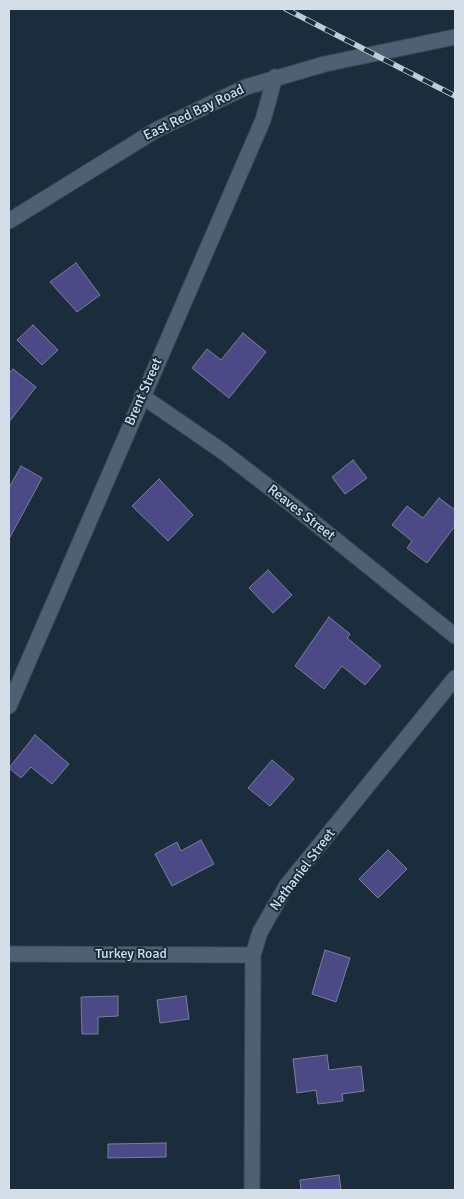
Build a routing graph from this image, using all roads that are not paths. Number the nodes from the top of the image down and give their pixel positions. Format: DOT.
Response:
graph roads {
  1 [pos="455,37"];
  2 [pos="275,77"];
  3 [pos="9,221"];
  4 [pos="142,396"];
  5 [pos="455,636"];
  6 [pos="455,678"];
  7 [pos="9,706"];
  8 [pos="9,954"];
  9 [pos="252,955"];
  10 [pos="252,1190"];
  1 -- 2 [label="street, East Red Bay Road"];
  2 -- 3 [label="street, East Red Bay Road"];
  2 -- 4 [label="street, Brent Street"];
  4 -- 5 [label="street, Reaves Street"];
  4 -- 7 [label="street, Brent Street"];
  6 -- 9 [label="street, Nathaniel Street"];
  8 -- 9 [label="street, Turkey Road"];
  9 -- 10 [label="street, Nathaniel Street"];
}
